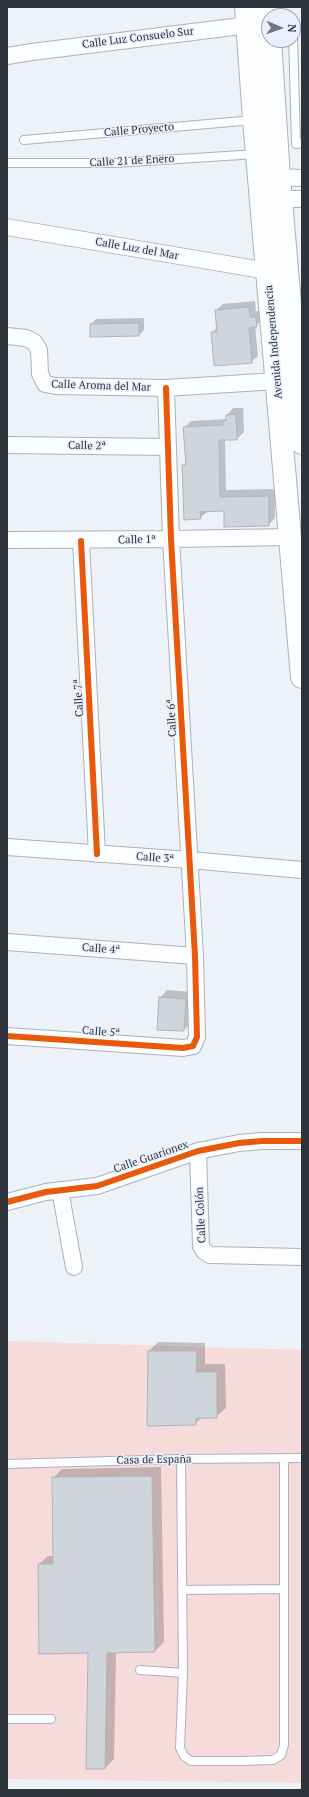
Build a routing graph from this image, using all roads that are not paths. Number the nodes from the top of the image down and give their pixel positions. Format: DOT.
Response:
graph roads {
  1 [pos="247,16"];
  2 [pos="261,20"];
  3 [pos="272,48"];
  4 [pos="295,48"];
  5 [pos="7,56"];
  6 [pos="254,120"];
  7 [pos="24,140"];
  8 [pos="290,143"];
  9 [pos="257,154"];
  10 [pos="7,163"];
  11 [pos="279,177"];
  12 [pos="302,178"];
  13 [pos="292,199"];
  14 [pos="7,227"];
  15 [pos="268,271"];
  16 [pos="7,336"];
  17 [pos="277,381"];
  18 [pos="166,388"];
  19 [pos="302,443"];
  20 [pos="7,445"];
  21 [pos="168,447"];
  22 [pos="294,532"];
  23 [pos="7,540"];
  24 [pos="80,540"];
  25 [pos="171,540"];
  26 [pos="302,677"];
  27 [pos="7,847"];
  28 [pos="97,854"];
  29 [pos="190,860"];
  30 [pos="302,870"];
  31 [pos="7,942"];
  32 [pos="195,956"];
  33 [pos="7,1036"];
  34 [pos="193,1046"];
  35 [pos="302,1141"];
  36 [pos="198,1151"];
  37 [pos="60,1190"];
  38 [pos="7,1202"];
  39 [pos="302,1257"];
  40 [pos="74,1267"];
  41 [pos="284,1458"];
  42 [pos="302,1458"];
  43 [pos="182,1459"];
  44 [pos="7,1464"];
  45 [pos="284,1589"];
  46 [pos="182,1590"];
  47 [pos="140,1670"];
  48 [pos="183,1673"];
  49 [pos="7,1719"];
  50 [pos="51,1719"];
  1 -- 2 [label="street, Calle Luz Consuelo Sur"];
  1 -- 5 [label="street, Calle Luz Consuelo Sur"];
  1 -- 6 [label="main road, Avenida Independencia"];
  3 -- 8 [label="main road, Avenida Independencia"];
  4 -- 8 [label="lane"];
  6 -- 7 [label="lane, Calle Proyecto"];
  6 -- 9 [label="main road, Avenida Independencia"];
  8 -- 11 [label="main road, Avenida Independencia"];
  9 -- 10 [label="lane, Calle 21 de Enero"];
  9 -- 15 [label="main road, Avenida Independencia"];
  11 -- 12 [label="street"];
  11 -- 13 [label="main road, Avenida Independencia"];
  13 -- 19 [label="main road, Avenida Independencia"];
  14 -- 15 [label="street, Calle Luz del Mar"];
  15 -- 17 [label="main road, Avenida Independencia"];
  16 -- 18 [label="street, Calle Aroma del Mar"];
  17 -- 18 [label="street, Calle Aroma del Mar"];
  17 -- 22 [label="main road, Avenida Independencia"];
  18 -- 21 [label="street, Calle 6ª"];
  20 -- 21 [label="street, Calle 2ª"];
  21 -- 25 [label="street, Calle 6ª"];
  22 -- 25 [label="street, Calle 1ª"];
  22 -- 26 [label="main road, Avenida Independencia"];
  23 -- 24 [label="street, Calle 1ª"];
  24 -- 25 [label="street, Calle 1ª"];
  24 -- 28 [label="street, Calle 7ª"];
  25 -- 29 [label="street, Calle 6ª"];
  27 -- 28 [label="street, Calle 3ª"];
  28 -- 29 [label="street, Calle 3ª"];
  29 -- 30 [label="street, Calle 3ª"];
  29 -- 32 [label="street, Calle 6ª"];
  31 -- 32 [label="street, Calle 4ª"];
  32 -- 34 [label="street, Calle 6ª"];
  33 -- 34 [label="street, Calle 5ª"];
  35 -- 36 [label="street, Calle Guarionex"];
  36 -- 37 [label="street, Calle Guarionex"];
  36 -- 39 [label="street, Calle Colón"];
  37 -- 38 [label="street, Calle Guarionex"];
  37 -- 40 [label="street"];
  41 -- 42 [label="lane, Casa de España"];
  41 -- 43 [label="lane, Casa de España"];
  41 -- 45 [label="lane"];
  43 -- 44 [label="lane, Casa de España"];
  43 -- 46 [label="lane"];
  45 -- 46 [label="lane"];
  45 -- 48 [label="lane"];
  46 -- 48 [label="lane"];
  47 -- 48 [label="lane"];
  49 -- 50 [label="lane"];
}
